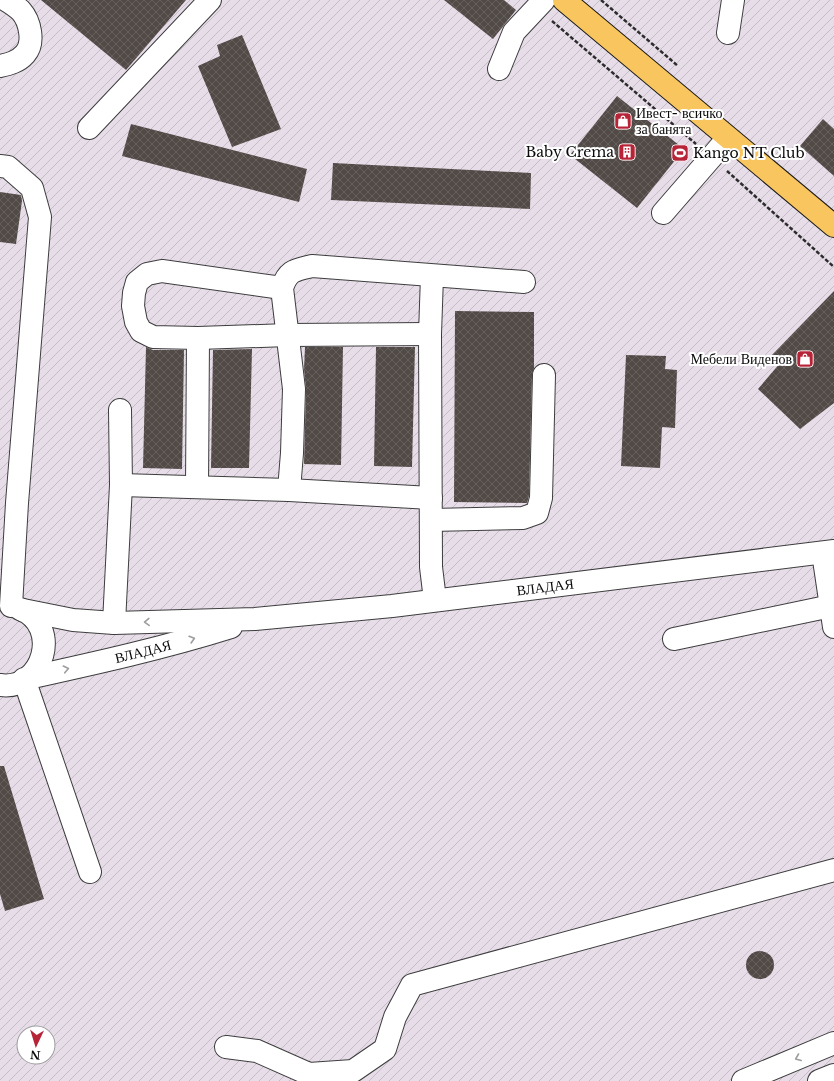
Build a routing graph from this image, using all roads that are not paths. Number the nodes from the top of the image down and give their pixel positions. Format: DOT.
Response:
graph roads {
  1 [pos="6,0"];
  2 [pos="210,0"];
  3 [pos="564,0"];
  4 [pos="733,0"];
  5 [pos="540,4"];
  6 [pos="728,33"];
  7 [pos="0,66"];
  8 [pos="499,69"];
  9 [pos="90,128"];
  10 [pos="728,138"];
  11 [pos="0,166"];
  12 [pos="663,213"];
  13 [pos="834,226"];
  14 [pos="432,276"];
  15 [pos="524,282"];
  16 [pos="282,288"];
  17 [pos="430,334"];
  18 [pos="288,335"];
  19 [pos="198,338"];
  20 [pos="544,375"];
  21 [pos="120,410"];
  22 [pos="121,485"];
  23 [pos="197,486"];
  24 [pos="289,490"];
  25 [pos="431,498"];
  26 [pos="9,501"];
  27 [pos="431,520"];
  28 [pos="829,552"];
  29 [pos="435,600"];
  30 [pos="831,606"];
  31 [pos="11,607"];
  32 [pos="256,619"];
  33 [pos="114,623"];
  34 [pos="834,627"];
  35 [pos="674,639"];
  36 [pos="26,678"];
  37 [pos="1,685"];
  38 [pos="834,870"];
  39 [pos="90,872"];
  40 [pos="834,1043"];
  41 [pos="226,1047"];
  42 [pos="834,1075"];
  43 [pos="743,1081"];
  44 [pos="820,1081"];
  1 -- 7 [label="street"];
  2 -- 9 [label="street"];
  3 -- 10 [label="main road"];
  4 -- 6 [label="street"];
  5 -- 8 [label="street"];
  10 -- 12 [label="street"];
  10 -- 13 [label="main road"];
  11 -- 26 [label="street"];
  14 -- 15 [label="street"];
  14 -- 16 [label="street"];
  14 -- 17 [label="street"];
  16 -- 18 [label="street"];
  16 -- 19 [label="street"];
  17 -- 18 [label="street"];
  17 -- 25 [label="street"];
  18 -- 19 [label="street"];
  18 -- 24 [label="street"];
  19 -- 23 [label="street"];
  20 -- 27 [label="street"];
  21 -- 22 [label="street"];
  22 -- 23 [label="street"];
  22 -- 33 [label="street"];
  23 -- 24 [label="street"];
  24 -- 25 [label="street"];
  25 -- 27 [label="street"];
  26 -- 31 [label="street"];
  27 -- 29 [label="street"];
  28 -- 29 [label="street, ВЛАДАЯ"];
  28 -- 30 [label="street"];
  29 -- 32 [label="street, ВЛАДАЯ"];
  30 -- 34 [label="street"];
  30 -- 35 [label="street"];
  31 -- 33 [label="street, ВЛАДАЯ"];
  31 -- 36 [label="street"];
  32 -- 33 [label="street, ВЛАДАЯ, one-way"];
  36 -- 32 [label="street, ВЛАДАЯ, one-way"];
  36 -- 37 [label="street, ВЛАДАЯ"];
  36 -- 39 [label="street"];
  38 -- 41 [label="street"];
  40 -- 43 [label="street, one-way"];
  42 -- 44 [label="street"];
}
